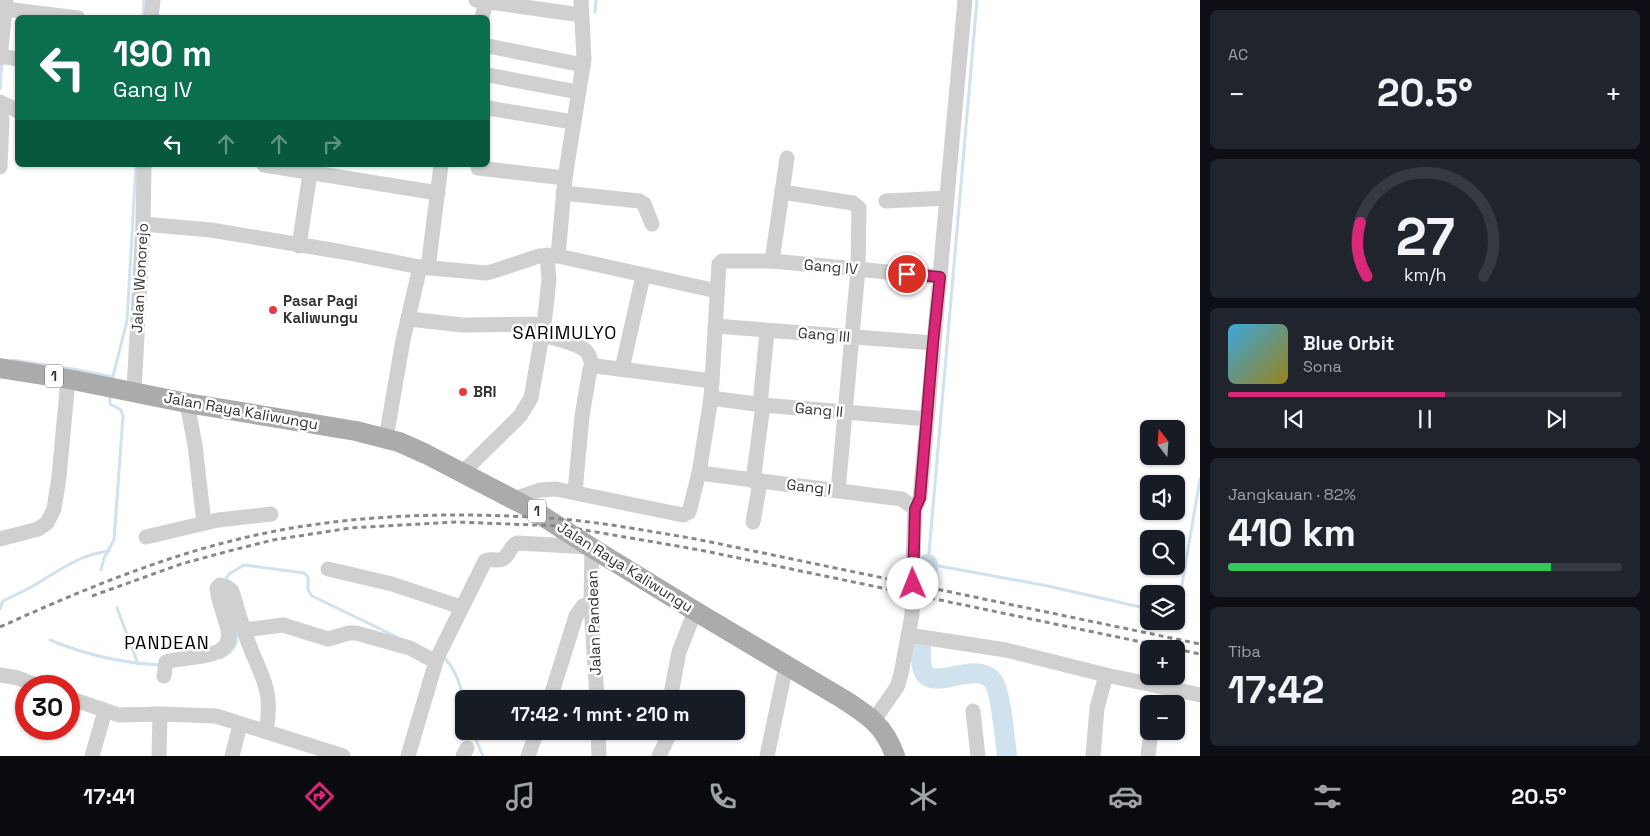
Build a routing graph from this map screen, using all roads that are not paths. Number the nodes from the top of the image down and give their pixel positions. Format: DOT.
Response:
graph roads {
  1 [pos="152,0"];
  2 [pos="965,0"];
  3 [pos="481,1"];
  4 [pos="6,5"];
  5 [pos="581,7"];
  6 [pos="61,15"];
  7 [pos="152,15"];
  8 [pos="482,15"];
  9 [pos="490,46"];
  10 [pos="4,57"];
  11 [pos="583,65"];
  12 [pos="490,75"];
  13 [pos="578,92"];
  14 [pos="1,106"];
  15 [pos="490,108"];
  16 [pos="15,110"];
  17 [pos="573,122"];
  18 [pos="787,158"];
  19 [pos="0,167"];
  20 [pos="144,167"];
  21 [pos="276,167"];
  22 [pos="441,167"];
  23 [pos="478,168"];
  24 [pos="310,173"];
  25 [pos="564,186"];
  26 [pos="782,192"];
  27 [pos="438,193"];
  28 [pos="948,198"];
  29 [pos="886,201"];
  30 [pos="143,224"];
  31 [pos="652,224"];
  32 [pos="300,246"];
  33 [pos="552,256"];
  34 [pos="772,261"];
  35 [pos="424,267"];
  36 [pos="858,269"];
  37 [pos="644,276"];
  38 [pos="940,277"];
  39 [pos="717,291"];
  40 [pos="409,318"];
  41 [pos="715,326"];
  42 [pos="543,329"];
  43 [pos="767,331"];
  44 [pos="852,338"];
  45 [pos="933,343"];
  46 [pos="593,367"];
  47 [pos="0,368"];
  48 [pos="622,369"];
  49 [pos="68,379"];
  50 [pos="712,381"];
  51 [pos="120,389"];
  52 [pos="711,398"];
  53 [pos="187,403"];
  54 [pos="762,405"];
  55 [pos="846,413"];
  56 [pos="927,419"];
  57 [pos="386,438"];
  58 [pos="462,473"];
  59 [pos="700,473"];
  60 [pos="757,481"];
  61 [pos="838,491"];
  62 [pos="575,492"];
  63 [pos="514,499"];
  64 [pos="915,509"];
  65 [pos="271,514"];
  66 [pos="753,522"];
  67 [pos="204,523"];
  68 [pos="146,537"];
  69 [pos="0,538"];
  70 [pos="591,547"];
  71 [pos="328,569"];
  72 [pos="591,603"];
  73 [pos="461,607"];
  74 [pos="695,611"];
  75 [pos="244,630"];
  76 [pos="908,635"];
  77 [pos="438,656"];
  78 [pos="786,666"];
  79 [pos="164,669"];
  80 [pos="0,675"];
  81 [pos="1106,675"];
  82 [pos="15,678"];
  83 [pos="553,690"];
  84 [pos="596,690"];
  85 [pos="672,690"];
  86 [pos="1200,695"];
  87 [pos="80,702"];
  88 [pos="105,711"];
  89 [pos="973,711"];
  90 [pos="160,714"];
  91 [pos="874,720"];
  92 [pos="240,725"];
  93 [pos="266,732"];
  94 [pos="534,740"];
  95 [pos="599,740"];
  96 [pos="667,740"];
  97 [pos="1150,740"];
  98 [pos="92,756"];
  99 [pos="159,756"];
  100 [pos="232,756"];
  101 [pos="343,756"];
  102 [pos="408,756"];
  103 [pos="528,756"];
  104 [pos="600,756"];
  105 [pos="659,756"];
  106 [pos="767,756"];
  107 [pos="895,756"];
  108 [pos="978,756"];
  109 [pos="1092,756"];
  110 [pos="1148,756"];
  1 -- 7 [label="street"];
  2 -- 28 [label="street"];
  3 -- 5 [label="street"];
  3 -- 8 [label="street"];
  4 -- 6 [label="street"];
  4 -- 10 [label="street"];
  5 -- 11 [label="street"];
  9 -- 11 [label="street"];
  11 -- 13 [label="street"];
  12 -- 13 [label="street"];
  13 -- 17 [label="street"];
  14 -- 16 [label="street"];
  14 -- 19 [label="street"];
  15 -- 17 [label="street"];
  17 -- 25 [label="street"];
  18 -- 26 [label="street"];
  20 -- 30 [label="street, Jalan Wonorejo"];
  21 -- 24 [label="street"];
  22 -- 27 [label="street"];
  23 -- 25 [label="street"];
  24 -- 27 [label="street"];
  24 -- 32 [label="street"];
  25 -- 31 [label="street"];
  25 -- 33 [label="street"];
  26 -- 34 [label="street"];
  26 -- 36 [label="street"];
  27 -- 35 [label="street"];
  28 -- 29 [label="street"];
  28 -- 38 [label="street"];
  30 -- 32 [label="street"];
  30 -- 51 [label="street, Jalan Wonorejo"];
  32 -- 35 [label="street"];
  33 -- 35 [label="street"];
  33 -- 37 [label="street"];
  33 -- 42 [label="street"];
  34 -- 36 [label="street, Gang IV"];
  34 -- 39 [label="street, Gang IV"];
  35 -- 40 [label="street"];
  36 -- 38 [label="street, Gang IV"];
  36 -- 44 [label="street"];
  37 -- 39 [label="street"];
  37 -- 48 [label="street"];
  38 -- 45 [label="street"];
  39 -- 41 [label="street"];
  40 -- 42 [label="street"];
  40 -- 57 [label="street"];
  41 -- 43 [label="street, Gang III"];
  41 -- 50 [label="street"];
  42 -- 46 [label="street"];
  42 -- 58 [label="street"];
  43 -- 44 [label="street, Gang III"];
  43 -- 54 [label="street"];
  44 -- 45 [label="street, Gang III"];
  44 -- 55 [label="street"];
  45 -- 56 [label="street"];
  46 -- 48 [label="street"];
  46 -- 62 [label="street"];
  47 -- 49 [label="main road, Jalan Raya Kaliwungu / 1"];
  48 -- 50 [label="street"];
  49 -- 51 [label="main road, Jalan Raya Kaliwungu / 1"];
  49 -- 69 [label="street"];
  50 -- 52 [label="street"];
  51 -- 53 [label="main road, Jalan Raya Kaliwungu / 1"];
  52 -- 54 [label="street, Gang II"];
  52 -- 59 [label="street"];
  53 -- 57 [label="main road, Jalan Raya Kaliwungu / 1"];
  53 -- 67 [label="street"];
  54 -- 55 [label="street, Gang II"];
  54 -- 60 [label="street"];
  55 -- 56 [label="street, Gang II"];
  55 -- 61 [label="street"];
  56 -- 64 [label="street"];
  57 -- 58 [label="main road, Jalan Raya Kaliwungu / 1"];
  58 -- 63 [label="main road, Jalan Raya Kaliwungu / 1"];
  59 -- 60 [label="street, Gang I"];
  59 -- 62 [label="street"];
  60 -- 61 [label="street, Gang I"];
  60 -- 66 [label="street"];
  61 -- 64 [label="street, Gang I"];
  62 -- 63 [label="street"];
  63 -- 70 [label="main road, Jalan Raya Kaliwungu / 1"];
  64 -- 76 [label="street"];
  65 -- 67 [label="street"];
  67 -- 68 [label="street"];
  70 -- 72 [label="street, Jalan Pandean"];
  70 -- 73 [label="street"];
  70 -- 74 [label="main road, Jalan Raya Kaliwungu / 1"];
  71 -- 73 [label="street"];
  72 -- 83 [label="street"];
  72 -- 84 [label="street, Jalan Pandean"];
  73 -- 77 [label="street"];
  74 -- 78 [label="main road, Jalan Raya Kaliwungu / 1"];
  74 -- 85 [label="street"];
  75 -- 77 [label="street"];
  75 -- 79 [label="street"];
  75 -- 93 [label="street"];
  76 -- 81 [label="street"];
  76 -- 91 [label="street"];
  77 -- 102 [label="street"];
  78 -- 91 [label="main road, Jalan Raya Kaliwungu / 1"];
  78 -- 106 [label="street"];
  80 -- 82 [label="street"];
  81 -- 86 [label="street"];
  81 -- 109 [label="street"];
  87 -- 88 [label="street"];
  88 -- 90 [label="street"];
  88 -- 98 [label="street"];
  89 -- 108 [label="street"];
  90 -- 92 [label="street"];
  90 -- 99 [label="street"];
  91 -- 107 [label="main road, Jalan Raya Kaliwungu / 1"];
  92 -- 93 [label="street"];
  92 -- 100 [label="street"];
  93 -- 101 [label="street"];
  94 -- 103 [label="street"];
  95 -- 104 [label="street"];
  96 -- 105 [label="street"];
  97 -- 110 [label="street"];
}
